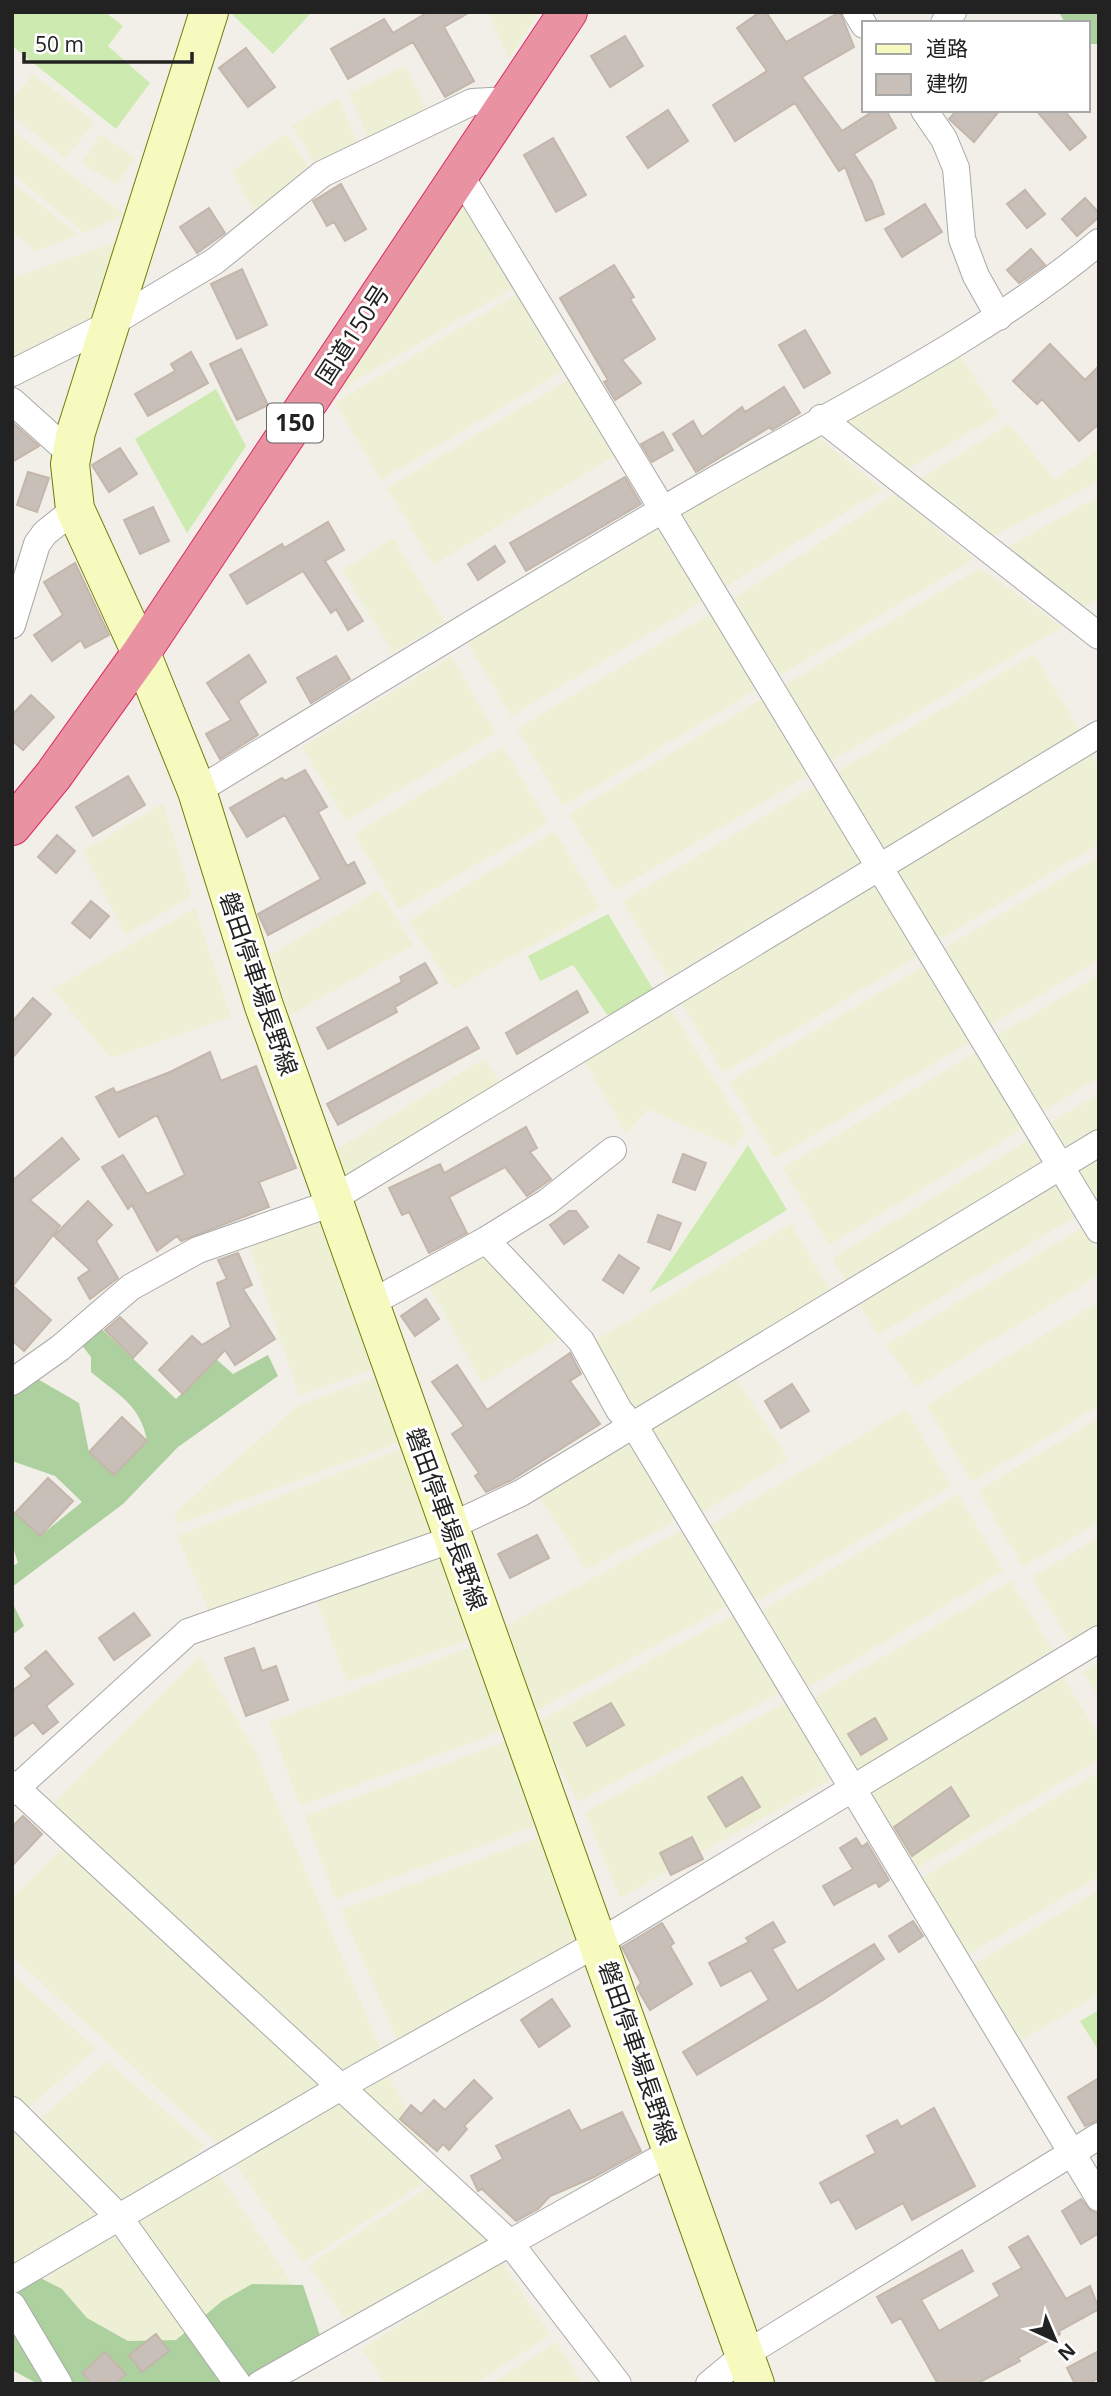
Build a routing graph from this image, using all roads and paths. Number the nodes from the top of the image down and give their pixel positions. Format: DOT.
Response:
graph roads {
  1 [pos="209,12"];
  2 [pos="568,12"];
  3 [pos="509,100"];
  4 [pos="925,112"];
  5 [pos="459,173"];
  6 [pos="1099,242"];
  7 [pos="999,317"];
  8 [pos="110,324"];
  9 [pos="12,373"];
  10 [pos="12,401"];
  11 [pos="821,418"];
  12 [pos="72,455"];
  13 [pos="75,509"];
  14 [pos="663,509"];
  15 [pos="12,625"];
  16 [pos="1099,636"];
  17 [pos="141,653"];
  18 [pos="1099,734"];
  19 [pos="197,791"];
  20 [pos="12,826"];
  21 [pos="878,865"];
  22 [pos="1099,1143"];
  23 [pos="613,1150"];
  24 [pos="1060,1166"];
  25 [pos="335,1200"];
  26 [pos="1099,1230"];
  27 [pos="486,1240"];
  28 [pos="369,1304"];
  29 [pos="17,1371"];
  30 [pos="634,1425"];
  31 [pos="451,1533"];
  32 [pos="1099,1639"];
  33 [pos="14,1787"];
  34 [pos="852,1788"];
  35 [pos="598,1943"];
  36 [pos="348,2083"];
  37 [pos="12,2110"];
  38 [pos="1099,2136"];
  39 [pos="671,2152"];
  40 [pos="1071,2153"];
  41 [pos="1099,2198"];
  42 [pos="119,2217"];
  43 [pos="510,2243"];
  44 [pos="12,2280"];
  45 [pos="12,2305"];
  46 [pos="749,2370"];
  47 [pos="59,2384"];
  48 [pos="238,2384"];
  49 [pos="260,2384"];
  50 [pos="618,2384"];
  51 [pos="709,2384"];
  1 -- 8 [label="main road, 磐田停車場長野線"];
  2 -- 3 [label="highway, 国道150号 / 150"];
  3 -- 5 [label="highway, 国道150号 / 150"];
  3 -- 8 [label="street"];
  4 -- 7 [label="street"];
  5 -- 14 [label="street"];
  5 -- 17 [label="highway, 国道150号 / 150"];
  6 -- 7 [label="street"];
  7 -- 11 [label="street"];
  8 -- 9 [label="street"];
  8 -- 12 [label="main road, 磐田停車場長野線"];
  10 -- 12 [label="street"];
  11 -- 14 [label="street"];
  11 -- 16 [label="street"];
  12 -- 13 [label="main road, 磐田停車場長野線"];
  13 -- 15 [label="street"];
  13 -- 17 [label="main road, 磐田停車場長野線"];
  14 -- 19 [label="street"];
  14 -- 21 [label="street"];
  17 -- 19 [label="main road, 磐田停車場長野線"];
  17 -- 20 [label="highway, 国道150号 / 150"];
  18 -- 21 [label="street"];
  19 -- 25 [label="main road, 磐田停車場長野線"];
  21 -- 24 [label="street"];
  21 -- 25 [label="street"];
  22 -- 24 [label="street"];
  23 -- 27 [label="street"];
  24 -- 26 [label="street"];
  24 -- 30 [label="street"];
  25 -- 28 [label="main road, 磐田停車場長野線"];
  25 -- 29 [label="street"];
  27 -- 28 [label="street"];
  27 -- 30 [label="street"];
  28 -- 31 [label="main road, 磐田停車場長野線"];
  30 -- 31 [label="street"];
  30 -- 34 [label="street"];
  31 -- 33 [label="street"];
  31 -- 35 [label="main road, 磐田停車場長野線"];
  32 -- 34 [label="street"];
  33 -- 36 [label="street"];
  34 -- 35 [label="street"];
  34 -- 40 [label="street"];
  35 -- 36 [label="street"];
  35 -- 39 [label="main road, 磐田停車場長野線"];
  36 -- 42 [label="street"];
  36 -- 43 [label="street"];
  37 -- 42 [label="street"];
  38 -- 40 [label="street"];
  39 -- 43 [label="street"];
  39 -- 46 [label="main road, 磐田停車場長野線"];
  40 -- 41 [label="street"];
  40 -- 46 [label="street"];
  42 -- 44 [label="street"];
  42 -- 48 [label="street"];
  43 -- 49 [label="street"];
  43 -- 50 [label="street"];
  45 -- 47 [label="street"];
  46 -- 51 [label="street"];
}
